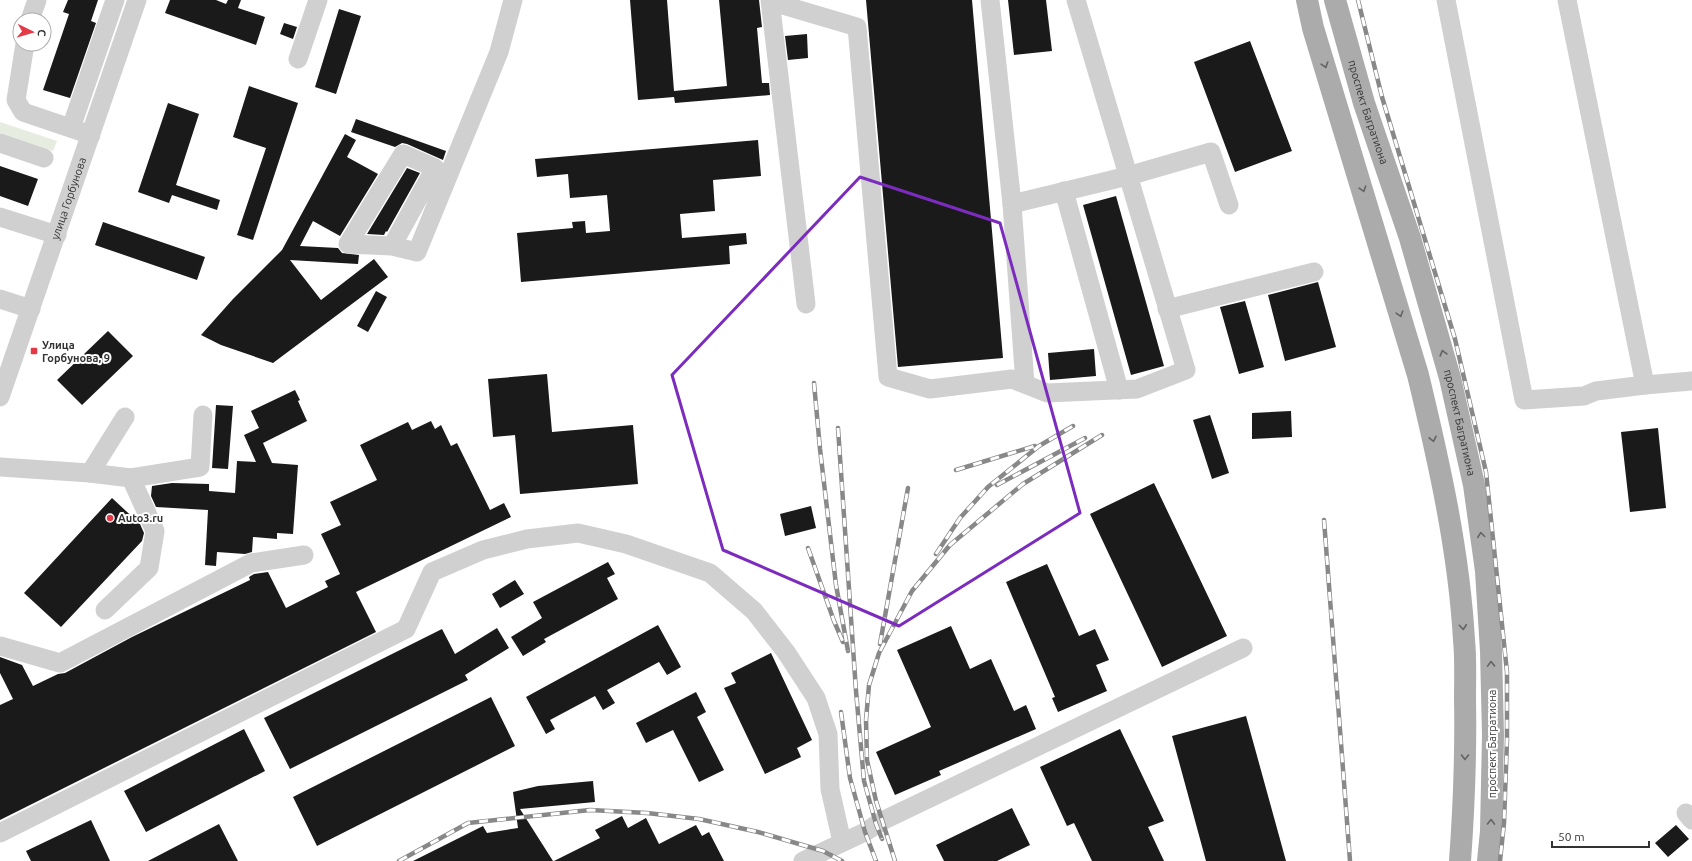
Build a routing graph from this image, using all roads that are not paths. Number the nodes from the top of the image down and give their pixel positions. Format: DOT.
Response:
graph roads {
  1 [pos="37,0"];
  2 [pos="115,0"];
  3 [pos="137,0"];
  4 [pos="318,0"];
  5 [pos="513,0"];
  6 [pos="770,0"];
  7 [pos="778,0"];
  8 [pos="990,0"];
  9 [pos="1076,0"];
  10 [pos="1303,0"];
  11 [pos="1307,0"];
  12 [pos="1335,0"];
  13 [pos="1446,0"];
  14 [pos="1567,0"];
  15 [pos="33,12"];
  16 [pos="1313,28"];
  17 [pos="24,52"];
  18 [pos="298,59"];
  19 [pos="71,128"];
  20 [pos="91,135"];
  21 [pos="0,143"];
  22 [pos="44,158"];
  23 [pos="1128,176"];
  24 [pos="1064,191"];
  25 [pos="1012,204"];
  26 [pos="1229,205"];
  27 [pos="0,217"];
  28 [pos="57,235"];
  29 [pos="392,246"];
  30 [pos="1314,272"];
  31 [pos="0,299"];
  32 [pos="806,304"];
  33 [pos="31,309"];
  34 [pos="1167,309"];
  35 [pos="1692,381"];
  36 [pos="1026,384"];
  37 [pos="1645,385"];
  38 [pos="1119,390"];
  39 [pos="0,397"];
  40 [pos="204,415"];
  41 [pos="125,416"];
  42 [pos="0,467"];
  43 [pos="90,473"];
  44 [pos="131,478"];
  45 [pos="304,555"];
  46 [pos="105,610"];
  47 [pos="0,646"];
  48 [pos="1243,648"];
  49 [pos="0,833"];
  50 [pos="842,842"];
  51 [pos="803,861"];
  52 [pos="1460,861"];
  53 [pos="1488,861"];
  1 -- 15 [label="street"];
  2 -- 19 [label="street"];
  3 -- 20 [label="street, улица Горбунова"];
  4 -- 18 [label="street"];
  5 -- 29 [label="street"];
  6 -- 32 [label="street"];
  7 -- 36 [label="street"];
  8 -- 25 [label="street"];
  9 -- 23 [label="street"];
  10 -- 16 [label="main road"];
  11 -- 16 [label="main road"];
  53 -- 12 [label="main road, проспект Багратиона, one-way"];
  13 -- 37 [label="street"];
  14 -- 37 [label="street"];
  16 -- 52 [label="main road, one-way"];
  17 -- 19 [label="street"];
  19 -- 20 [label="street"];
  20 -- 28 [label="street, улица Горбунова"];
  21 -- 22 [label="street"];
  23 -- 24 [label="street"];
  23 -- 26 [label="street"];
  23 -- 34 [label="street"];
  24 -- 25 [label="street"];
  24 -- 38 [label="street"];
  25 -- 36 [label="street"];
  27 -- 28 [label="street"];
  28 -- 33 [label="street, улица Горбунова"];
  29 -- 29 [label="street"];
  30 -- 34 [label="street"];
  31 -- 33 [label="street"];
  33 -- 39 [label="street, улица Горбунова"];
  34 -- 38 [label="street"];
  35 -- 37 [label="street"];
  36 -- 38 [label="street"];
  40 -- 44 [label="street"];
  41 -- 43 [label="street"];
  42 -- 43 [label="street"];
  43 -- 44 [label="street"];
  44 -- 46 [label="street"];
  45 -- 47 [label="street"];
  48 -- 50 [label="street"];
  49 -- 50 [label="street"];
  50 -- 51 [label="street"];
}
